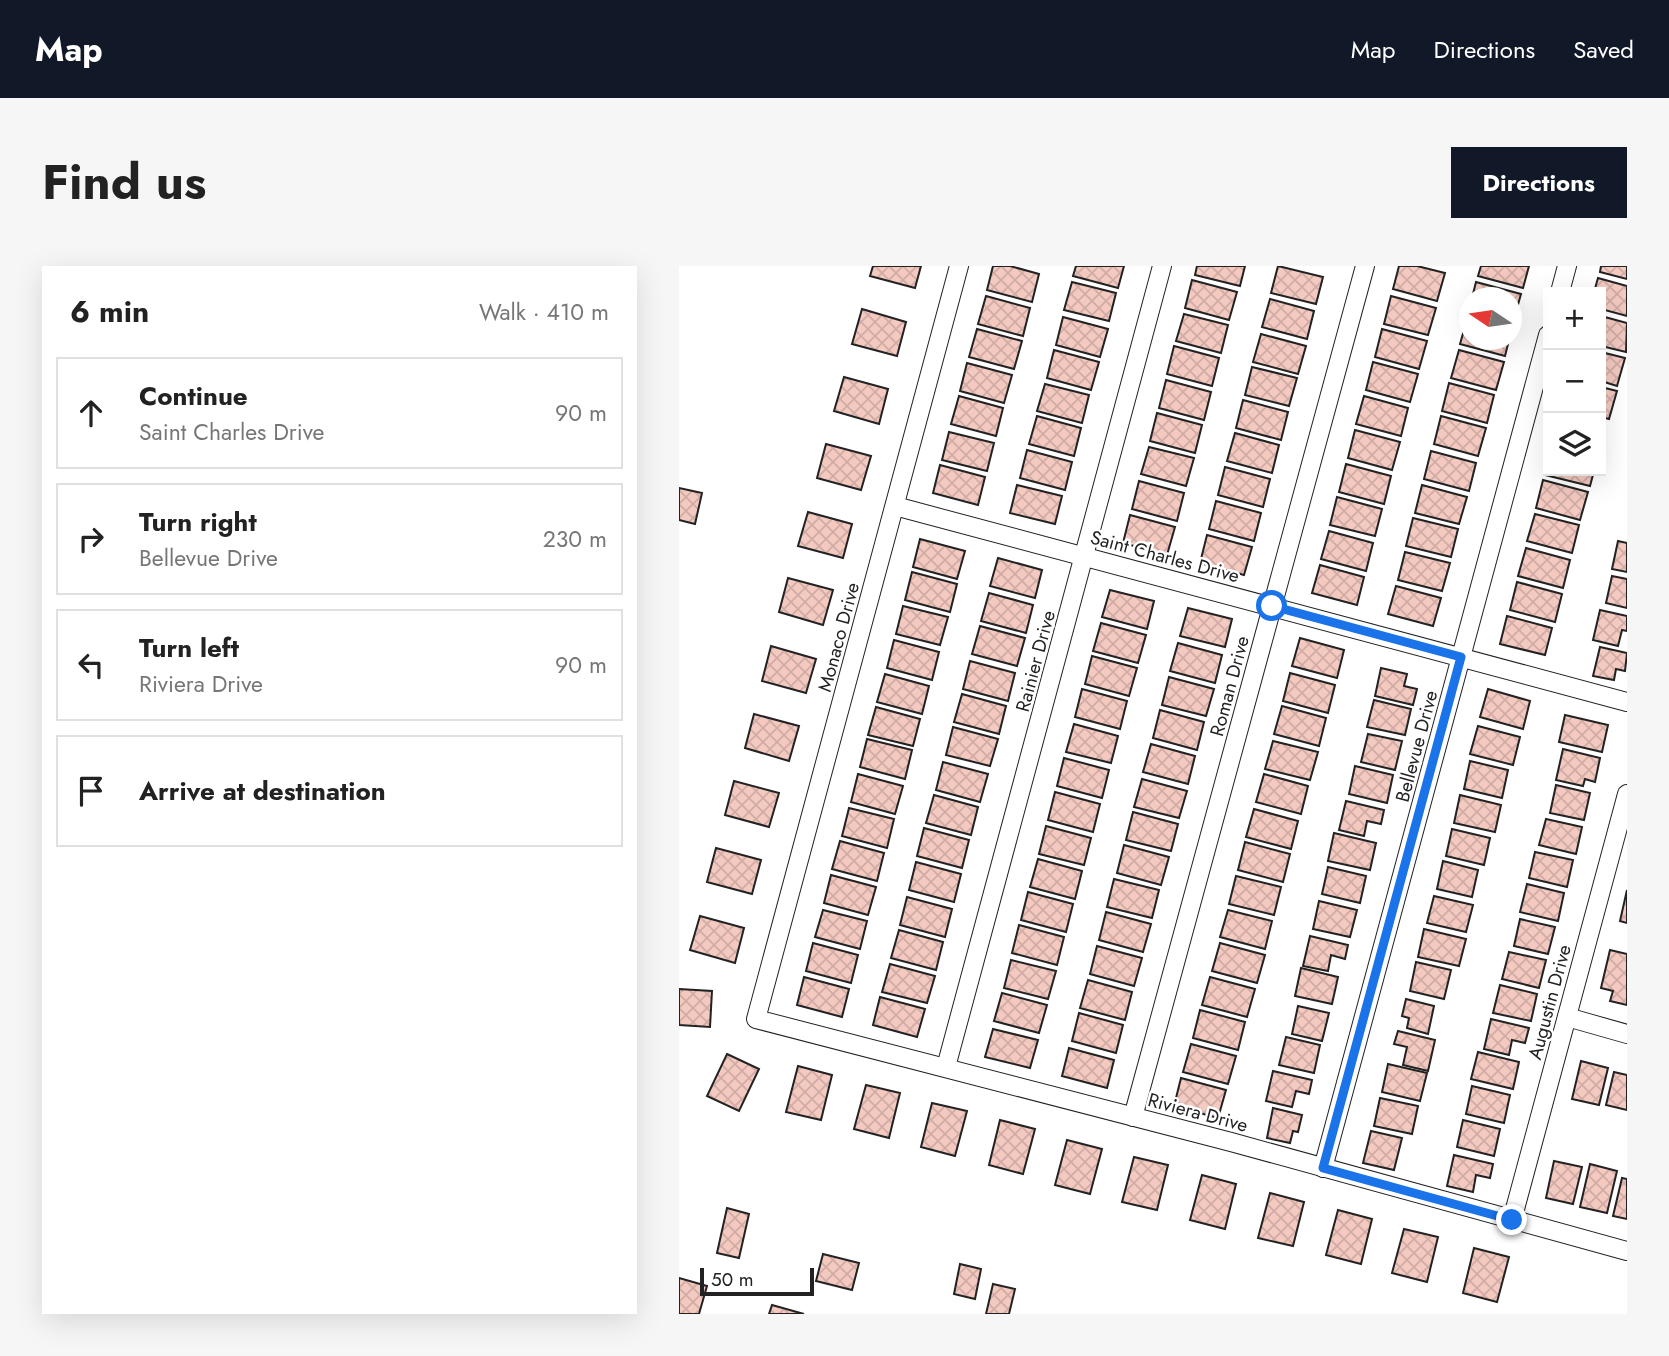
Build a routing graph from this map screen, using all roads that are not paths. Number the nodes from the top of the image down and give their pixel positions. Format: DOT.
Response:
graph roads {
  1 [pos="959,266"];
  2 [pos="1162,266"];
  3 [pos="1365,266"];
  4 [pos="1567,266"];
  5 [pos="1561,287"];
  6 [pos="1544,350"];
  7 [pos="895,506"];
  8 [pos="1085,556"];
  9 [pos="1272,606"];
  10 [pos="1461,657"];
  11 [pos="1627,702"];
  12 [pos="1627,794"];
  13 [pos="1623,829"];
  14 [pos="1567,1017"];
  15 [pos="757,1019"];
  16 [pos="1627,1034"];
  17 [pos="946,1068"];
  18 [pos="1133,1117"];
  19 [pos="1323,1168"];
  20 [pos="1512,1220"];
  21 [pos="1627,1251"];
  1 -- 7 [label="street, Monaco Drive"];
  2 -- 8 [label="street, Rainier Drive"];
  3 -- 9 [label="street, Roman Drive"];
  4 -- 5 [label="street"];
  6 -- 10 [label="street, Bellevue Drive"];
  7 -- 8 [label="street, Saint Charles Drive"];
  7 -- 15 [label="street, Monaco Drive"];
  8 -- 9 [label="street, Saint Charles Drive"];
  8 -- 17 [label="street, Rainier Drive"];
  9 -- 10 [label="street, Saint Charles Drive"];
  9 -- 18 [label="street, Roman Drive"];
  10 -- 11 [label="street, Saint Charles Drive"];
  10 -- 19 [label="street, Bellevue Drive"];
  12 -- 13 [label="street, Augustin Drive"];
  13 -- 14 [label="street, Augustin Drive"];
  14 -- 16 [label="street"];
  14 -- 20 [label="street, Augustin Drive"];
  15 -- 17 [label="street, Riviera Drive"];
  17 -- 18 [label="street, Riviera Drive"];
  18 -- 19 [label="street, Riviera Drive"];
  19 -- 20 [label="street, Riviera Drive"];
  20 -- 21 [label="street, Riviera Drive"];
}
